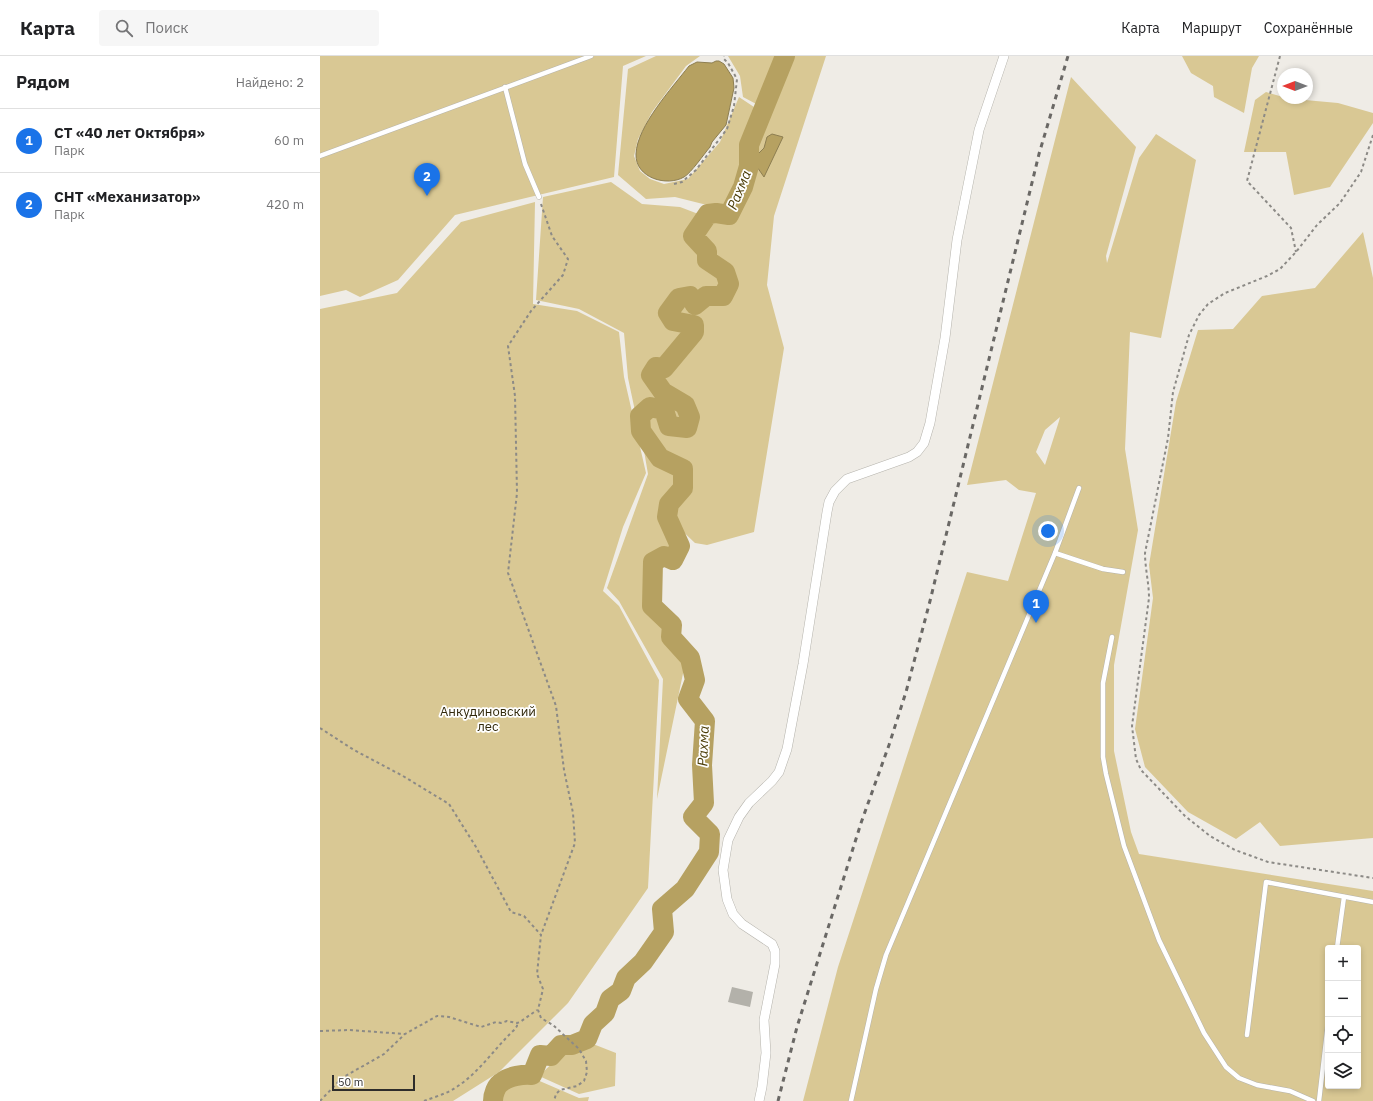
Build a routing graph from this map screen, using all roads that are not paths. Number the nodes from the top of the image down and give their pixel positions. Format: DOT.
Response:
graph roads {
  1 [pos="591,56"];
  2 [pos="1004,56"];
  3 [pos="505,87"];
  4 [pos="320,156"];
  5 [pos="539,197"];
  6 [pos="1079,488"];
  7 [pos="1055,553"];
  8 [pos="1123,572"];
  9 [pos="1112,637"];
  10 [pos="1344,897"];
  11 [pos="1373,902"];
  12 [pos="1337,945"];
  13 [pos="1248,1035"];
  14 [pos="1325,1047"];
  15 [pos="759,1101"];
  16 [pos="851,1101"];
  17 [pos="1313,1101"];
  18 [pos="1318,1101"];
  1 -- 3 [label="lane"];
  2 -- 15 [label="street"];
  3 -- 4 [label="lane"];
  3 -- 5 [label="lane"];
  6 -- 7 [label="lane"];
  7 -- 8 [label="lane"];
  7 -- 16 [label="lane"];
  9 -- 17 [label="lane"];
  10 -- 11 [label="lane"];
  10 -- 12 [label="lane"];
  10 -- 13 [label="lane"];
  14 -- 18 [label="lane"];
}
